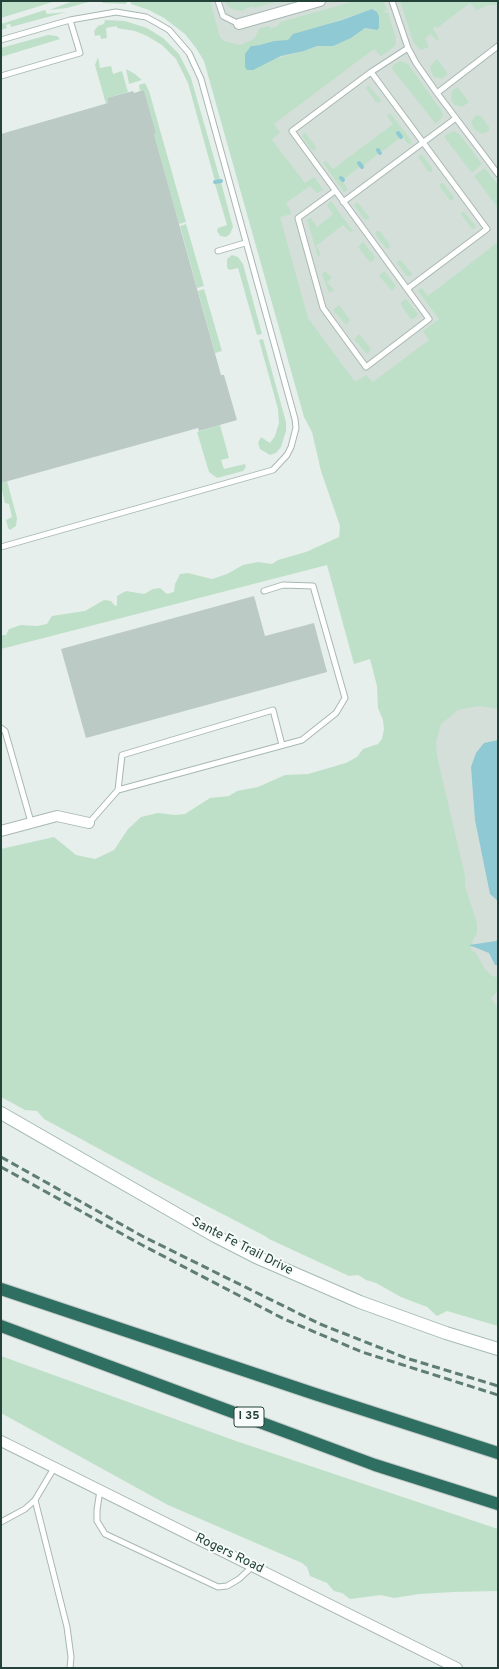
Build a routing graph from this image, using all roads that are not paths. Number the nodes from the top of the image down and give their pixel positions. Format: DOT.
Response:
graph roads {
  1 [pos="218,1"];
  2 [pos="320,1"];
  3 [pos="392,1"];
  4 [pos="70,20"];
  5 [pos="239,24"];
  6 [pos="1,40"];
  7 [pos="498,46"];
  8 [pos="408,48"];
  9 [pos="371,72"];
  10 [pos="1,76"];
  11 [pos="437,93"];
  12 [pos="456,118"];
  13 [pos="423,144"];
  14 [pos="498,174"];
  15 [pos="335,191"];
  16 [pos="343,202"];
  17 [pos="245,243"];
  18 [pos="218,251"];
  19 [pos="407,289"];
  20 [pos="1,547"];
  21 [pos="264,591"];
  22 [pos="1,728"];
  23 [pos="282,745"];
  24 [pos="118,790"];
  25 [pos="31,822"];
  26 [pos="89,823"];
  27 [pos="1,831"];
  28 [pos="1,1113"];
  29 [pos="1,1289"];
  30 [pos="1,1326"];
  31 [pos="498,1349"];
  32 [pos="1,1442"];
  33 [pos="498,1453"];
  34 [pos="54,1468"];
  35 [pos="100,1490"];
  36 [pos="35,1500"];
  37 [pos="498,1504"];
  38 [pos="1,1522"];
  39 [pos="253,1566"];
  40 [pos="70,1668"];
  41 [pos="457,1668"];
  1 -- 5 [label="lane"];
  2 -- 5 [label="street"];
  3 -- 8 [label="lane"];
  4 -- 6 [label="lane"];
  4 -- 10 [label="lane"];
  4 -- 17 [label="lane"];
  7 -- 11 [label="lane"];
  8 -- 9 [label="lane"];
  8 -- 11 [label="lane"];
  9 -- 13 [label="lane"];
  9 -- 15 [label="lane"];
  11 -- 12 [label="lane"];
  12 -- 13 [label="lane"];
  12 -- 14 [label="lane"];
  13 -- 16 [label="lane"];
  13 -- 19 [label="lane"];
  15 -- 16 [label="lane"];
  15 -- 19 [label="lane"];
  16 -- 19 [label="lane"];
  17 -- 18 [label="lane"];
  17 -- 20 [label="lane"];
  21 -- 23 [label="lane"];
  22 -- 25 [label="lane"];
  23 -- 24 [label="lane"];
  23 -- 24 [label="lane"];
  24 -- 26 [label="lane"];
  25 -- 26 [label="street"];
  25 -- 27 [label="street"];
  28 -- 31 [label="main road, Sante Fe Trail Drive"];
  29 -- 33 [label="highway"];
  30 -- 37 [label="highway, I 35"];
  32 -- 34 [label="street, Rogers Road"];
  34 -- 35 [label="street, Rogers Road"];
  34 -- 36 [label="lane"];
  35 -- 39 [label="street, Rogers Road"];
  35 -- 39 [label="lane"];
  36 -- 38 [label="lane"];
  36 -- 40 [label="lane"];
  39 -- 41 [label="street, Rogers Road"];
}
